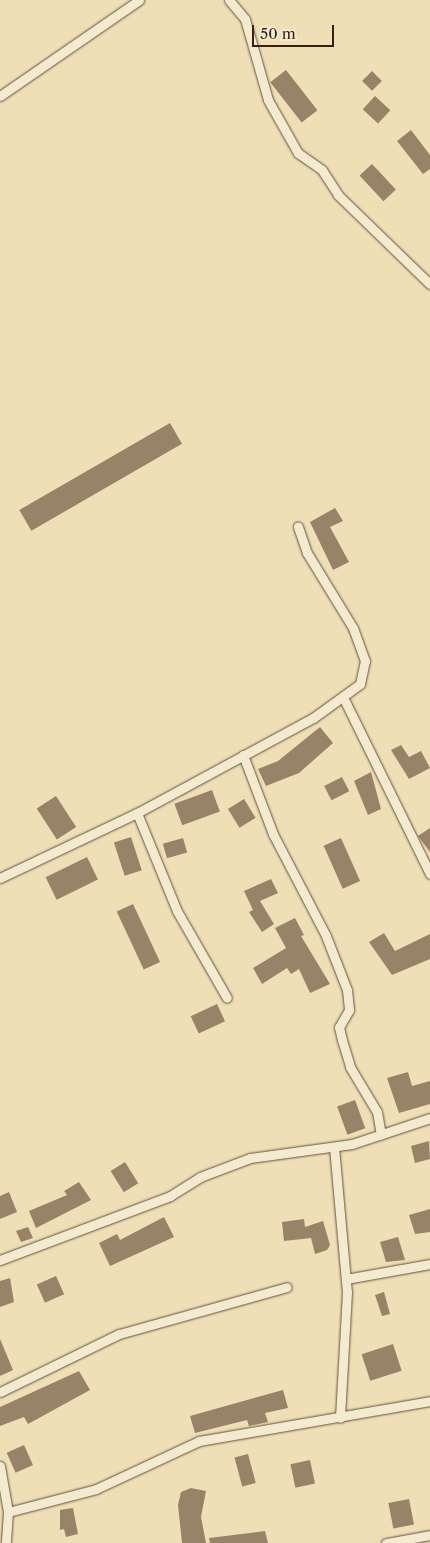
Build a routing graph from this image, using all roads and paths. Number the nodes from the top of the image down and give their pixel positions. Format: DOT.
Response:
graph roads {
  1 [pos="139,0"];
  2 [pos="229,0"];
  3 [pos="0,96"];
  4 [pos="430,284"];
  5 [pos="298,527"];
  6 [pos="344,699"];
  7 [pos="243,755"];
  8 [pos="137,812"];
  9 [pos="430,874"];
  10 [pos="0,878"];
  11 [pos="227,998"];
  12 [pos="430,1118"];
  13 [pos="381,1135"];
  14 [pos="334,1147"];
  15 [pos="0,1260"];
  16 [pos="430,1264"];
  17 [pos="346,1279"];
  18 [pos="287,1287"];
  19 [pos="0,1392"];
  20 [pos="430,1401"];
  21 [pos="340,1418"];
  22 [pos="0,1466"];
  23 [pos="8,1512"];
  24 [pos="430,1535"];
  25 [pos="6,1543"];
  26 [pos="386,1543"];
  1 -- 3 [label="street"];
  2 -- 4 [label="street"];
  5 -- 6 [label="street"];
  6 -- 7 [label="street"];
  6 -- 9 [label="street"];
  7 -- 8 [label="street"];
  7 -- 13 [label="street"];
  8 -- 10 [label="street"];
  8 -- 11 [label="street"];
  12 -- 13 [label="street"];
  13 -- 14 [label="street"];
  14 -- 15 [label="street"];
  14 -- 17 [label="street"];
  16 -- 17 [label="street"];
  17 -- 21 [label="street"];
  18 -- 19 [label="street"];
  20 -- 21 [label="street"];
  21 -- 23 [label="street"];
  22 -- 23 [label="street"];
  23 -- 25 [label="street"];
  24 -- 26 [label="street"];
}
